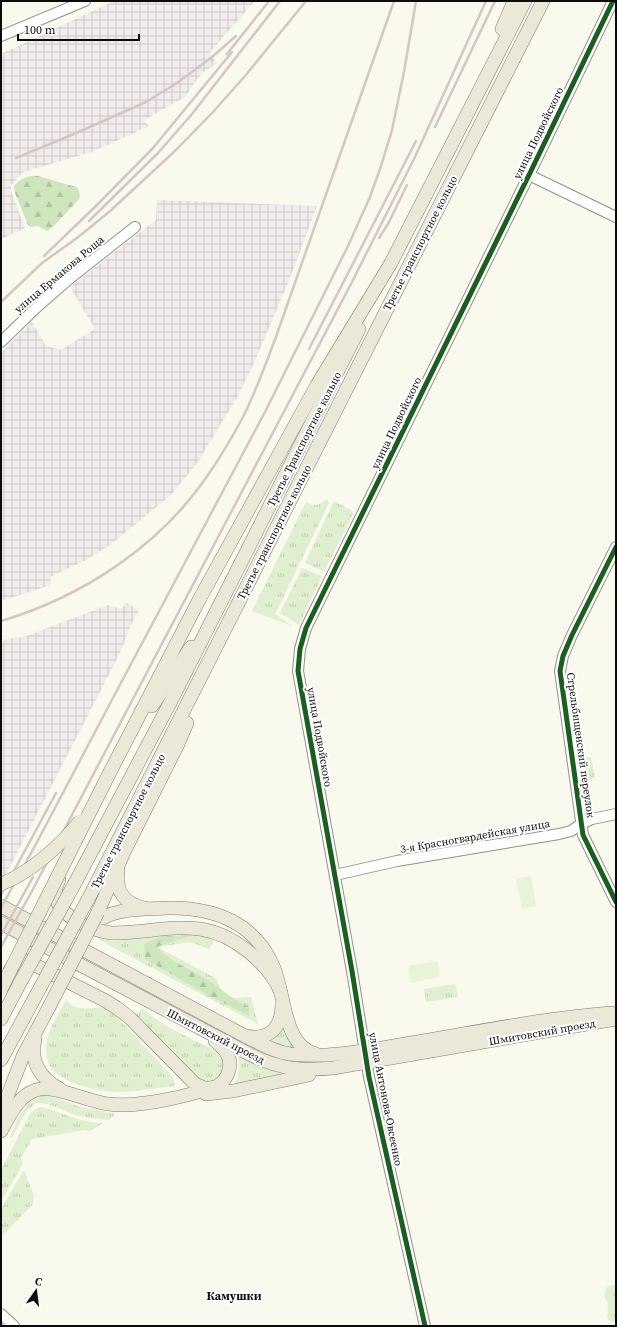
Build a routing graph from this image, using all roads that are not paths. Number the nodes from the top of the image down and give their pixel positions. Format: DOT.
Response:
graph roads {
  1 [pos="85,1"];
  2 [pos="514,1"];
  3 [pos="525,1"];
  4 [pos="543,1"];
  5 [pos="613,1"];
  6 [pos="1,36"];
  7 [pos="465,117"];
  8 [pos="529,175"];
  9 [pos="616,217"];
  10 [pos="135,227"];
  11 [pos="391,263"];
  12 [pos="1,342"];
  13 [pos="616,547"];
  14 [pos="214,615"];
  15 [pos="210,659"];
  16 [pos="110,772"];
  17 [pos="616,814"];
  18 [pos="581,824"];
  19 [pos="124,852"];
  20 [pos="335,875"];
  21 [pos="1,884"];
  22 [pos="616,902"];
  23 [pos="1,906"];
  24 [pos="159,909"];
  25 [pos="100,915"];
  26 [pos="1,922"];
  27 [pos="18,980"];
  28 [pos="1,984"];
  29 [pos="1,989"];
  30 [pos="281,996"];
  31 [pos="1,1007"];
  32 [pos="49,1007"];
  33 [pos="616,1012"];
  34 [pos="1,1019"];
  35 [pos="616,1019"];
  36 [pos="205,1031"];
  37 [pos="246,1036"];
  38 [pos="322,1055"];
  39 [pos="366,1056"];
  40 [pos="1,1060"];
  41 [pos="213,1088"];
  42 [pos="76,1096"];
  43 [pos="181,1096"];
  44 [pos="1,1113"];
  45 [pos="1,1131"];
  46 [pos="1,1314"];
  47 [pos="14,1326"];
  48 [pos="425,1326"];
  1 -- 6 [label="street"];
  2 -- 7 [label="main road"];
  3 -- 7 [label="main road, Третье транспортное кольцо"];
  4 -- 15 [label="main road, Третье транспортное кольцо"];
  5 -- 8 [label="street, улица Подвойского"];
  7 -- 11 [label="main road, Третье транспортное кольцо"];
  8 -- 9 [label="street"];
  8 -- 20 [label="street, улица Подвойского"];
  10 -- 12 [label="street, улица Ермакова Роща"];
  11 -- 14 [label="main road, Третье Транспортное кольцо"];
  11 -- 16 [label="main road, Третье транспортное кольцо"];
  13 -- 18 [label="street, Стрельбищенский переулок"];
  14 -- 27 [label="main road, bridge"];
  14 -- 30 [label="main road"];
  15 -- 19 [label="main road"];
  15 -- 40 [label="main road, Третье транспортное кольцо, bridge"];
  16 -- 21 [label="main road, bridge"];
  16 -- 29 [label="main road, Третье транспортное кольцо, bridge"];
  17 -- 18 [label="street, 3-я Красногвардейская улица"];
  18 -- 20 [label="street, 3-я Красногвардейская улица"];
  18 -- 22 [label="street, Стрельбищенский переулок"];
  19 -- 24 [label="main road"];
  19 -- 25 [label="main road"];
  20 -- 39 [label="street, улица Антонова-Овсеенко"];
  23 -- 37 [label="main road, Шмитовский проезд"];
  24 -- 25 [label="main road"];
  24 -- 30 [label="main road"];
  25 -- 32 [label="main road, bridge"];
  26 -- 36 [label="main road, Шмитовский проезд"];
  27 -- 31 [label="main road"];
  27 -- 34 [label="main road"];
  28 -- 41 [label="main road"];
  30 -- 37 [label="main road"];
  30 -- 38 [label="main road"];
  32 -- 42 [label="main road"];
  32 -- 44 [label="main road"];
  33 -- 39 [label="main road, Шмитовский проезд"];
  35 -- 39 [label="main road, Шмитовский проезд"];
  36 -- 39 [label="main road, Шмитовский проезд"];
  36 -- 41 [label="main road"];
  37 -- 38 [label="main road, Шмитовский проезд"];
  38 -- 39 [label="main road, Шмитовский проезд"];
  39 -- 43 [label="main road"];
  39 -- 48 [label="street, улица Антонова-Овсеенко"];
  41 -- 43 [label="main road"];
  42 -- 43 [label="main road"];
  42 -- 45 [label="main road"];
  46 -- 47 [label="street"];
}
